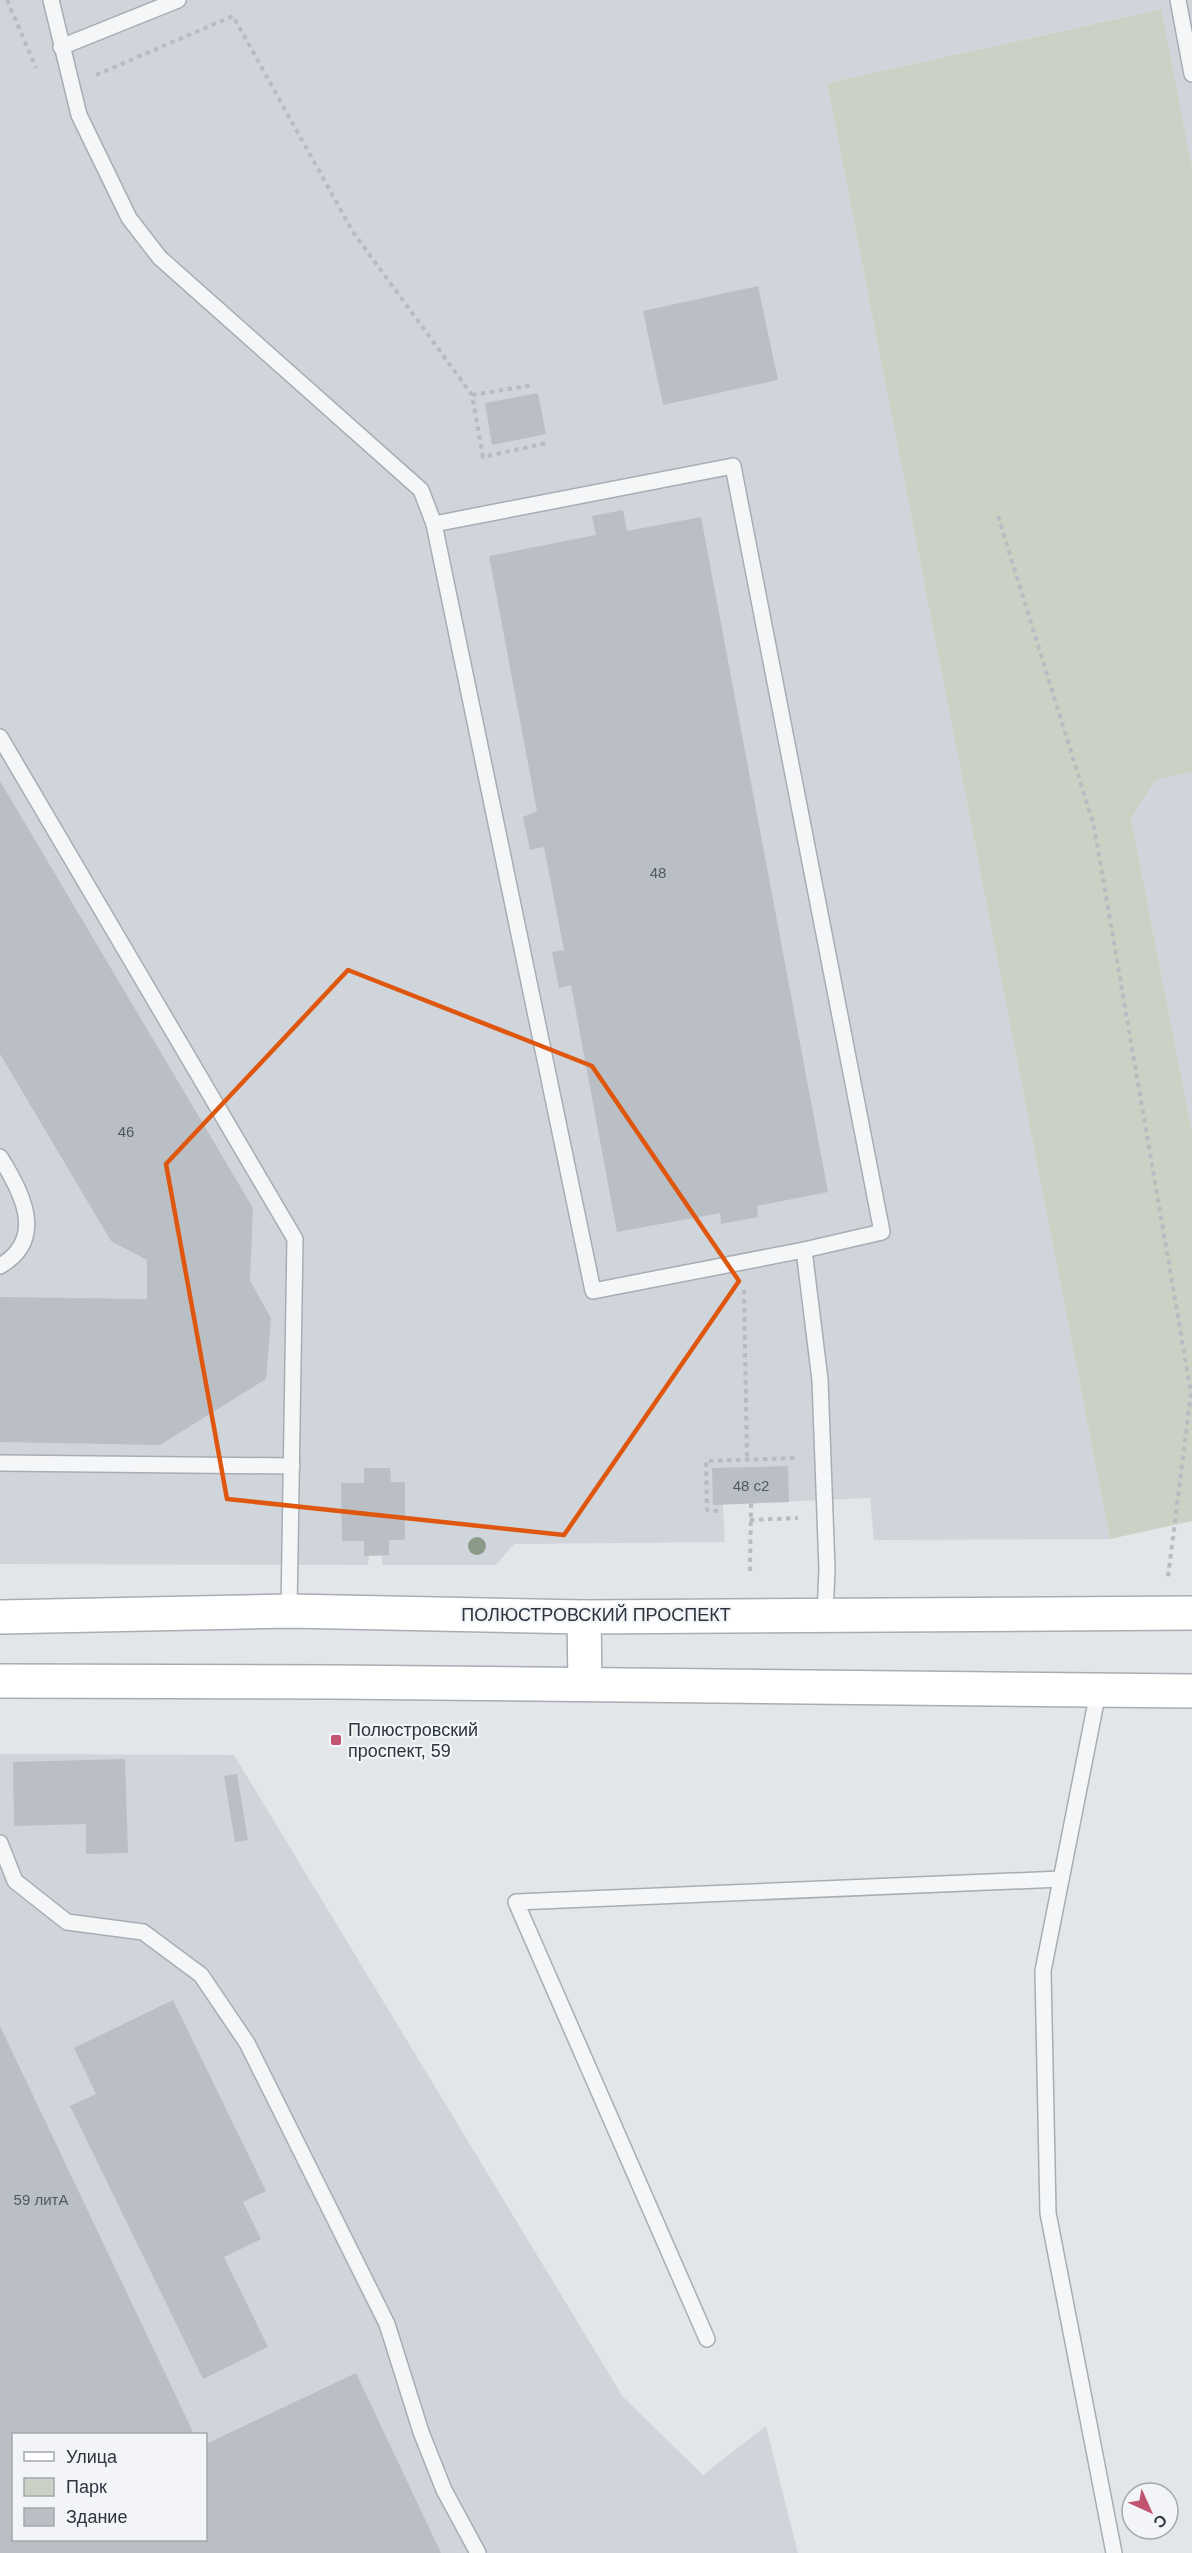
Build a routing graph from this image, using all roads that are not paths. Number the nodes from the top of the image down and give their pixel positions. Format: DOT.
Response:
graph roads {
  1 [pos="51,0"];
  2 [pos="177,0"];
  3 [pos="1178,0"];
  4 [pos="61,47"];
  5 [pos="1192,74"];
  6 [pos="434,524"];
  7 [pos="0,737"];
  8 [pos="0,1157"];
  9 [pos="804,1250"];
  10 [pos="0,1266"];
  11 [pos="0,1463"];
  12 [pos="292,1466"];
  13 [pos="289,1611"];
  14 [pos="1178,1613"];
  15 [pos="825,1616"];
  16 [pos="0,1617"];
  17 [pos="584,1617"];
  18 [pos="0,1681"];
  19 [pos="585,1684"];
  20 [pos="1192,1691"];
  21 [pos="1098,1692"];
  22 [pos="0,1843"];
  23 [pos="1061,1879"];
  24 [pos="707,2339"];
  25 [pos="478,2553"];
  26 [pos="1114,2553"];
  1 -- 4 [label="lane"];
  2 -- 4 [label="lane"];
  3 -- 5 [label="lane"];
  4 -- 6 [label="lane"];
  6 -- 9 [label="lane"];
  6 -- 9 [label="lane"];
  7 -- 12 [label="lane"];
  8 -- 10 [label="lane"];
  9 -- 15 [label="lane"];
  11 -- 12 [label="lane"];
  12 -- 13 [label="lane"];
  13 -- 16 [label="main road, ПОЛЮСТРОВСКИЙ ПРОСПЕКТ"];
  13 -- 17 [label="main road, ПОЛЮСТРОВСКИЙ ПРОСПЕКТ"];
  14 -- 15 [label="main road, ПОЛЮСТРОВСКИЙ ПРОСПЕКТ"];
  15 -- 17 [label="main road, ПОЛЮСТРОВСКИЙ ПРОСПЕКТ"];
  17 -- 19 [label="main road"];
  18 -- 19 [label="main road"];
  19 -- 21 [label="main road"];
  20 -- 21 [label="main road"];
  21 -- 23 [label="lane"];
  22 -- 25 [label="lane"];
  23 -- 24 [label="lane"];
  23 -- 26 [label="lane"];
}
